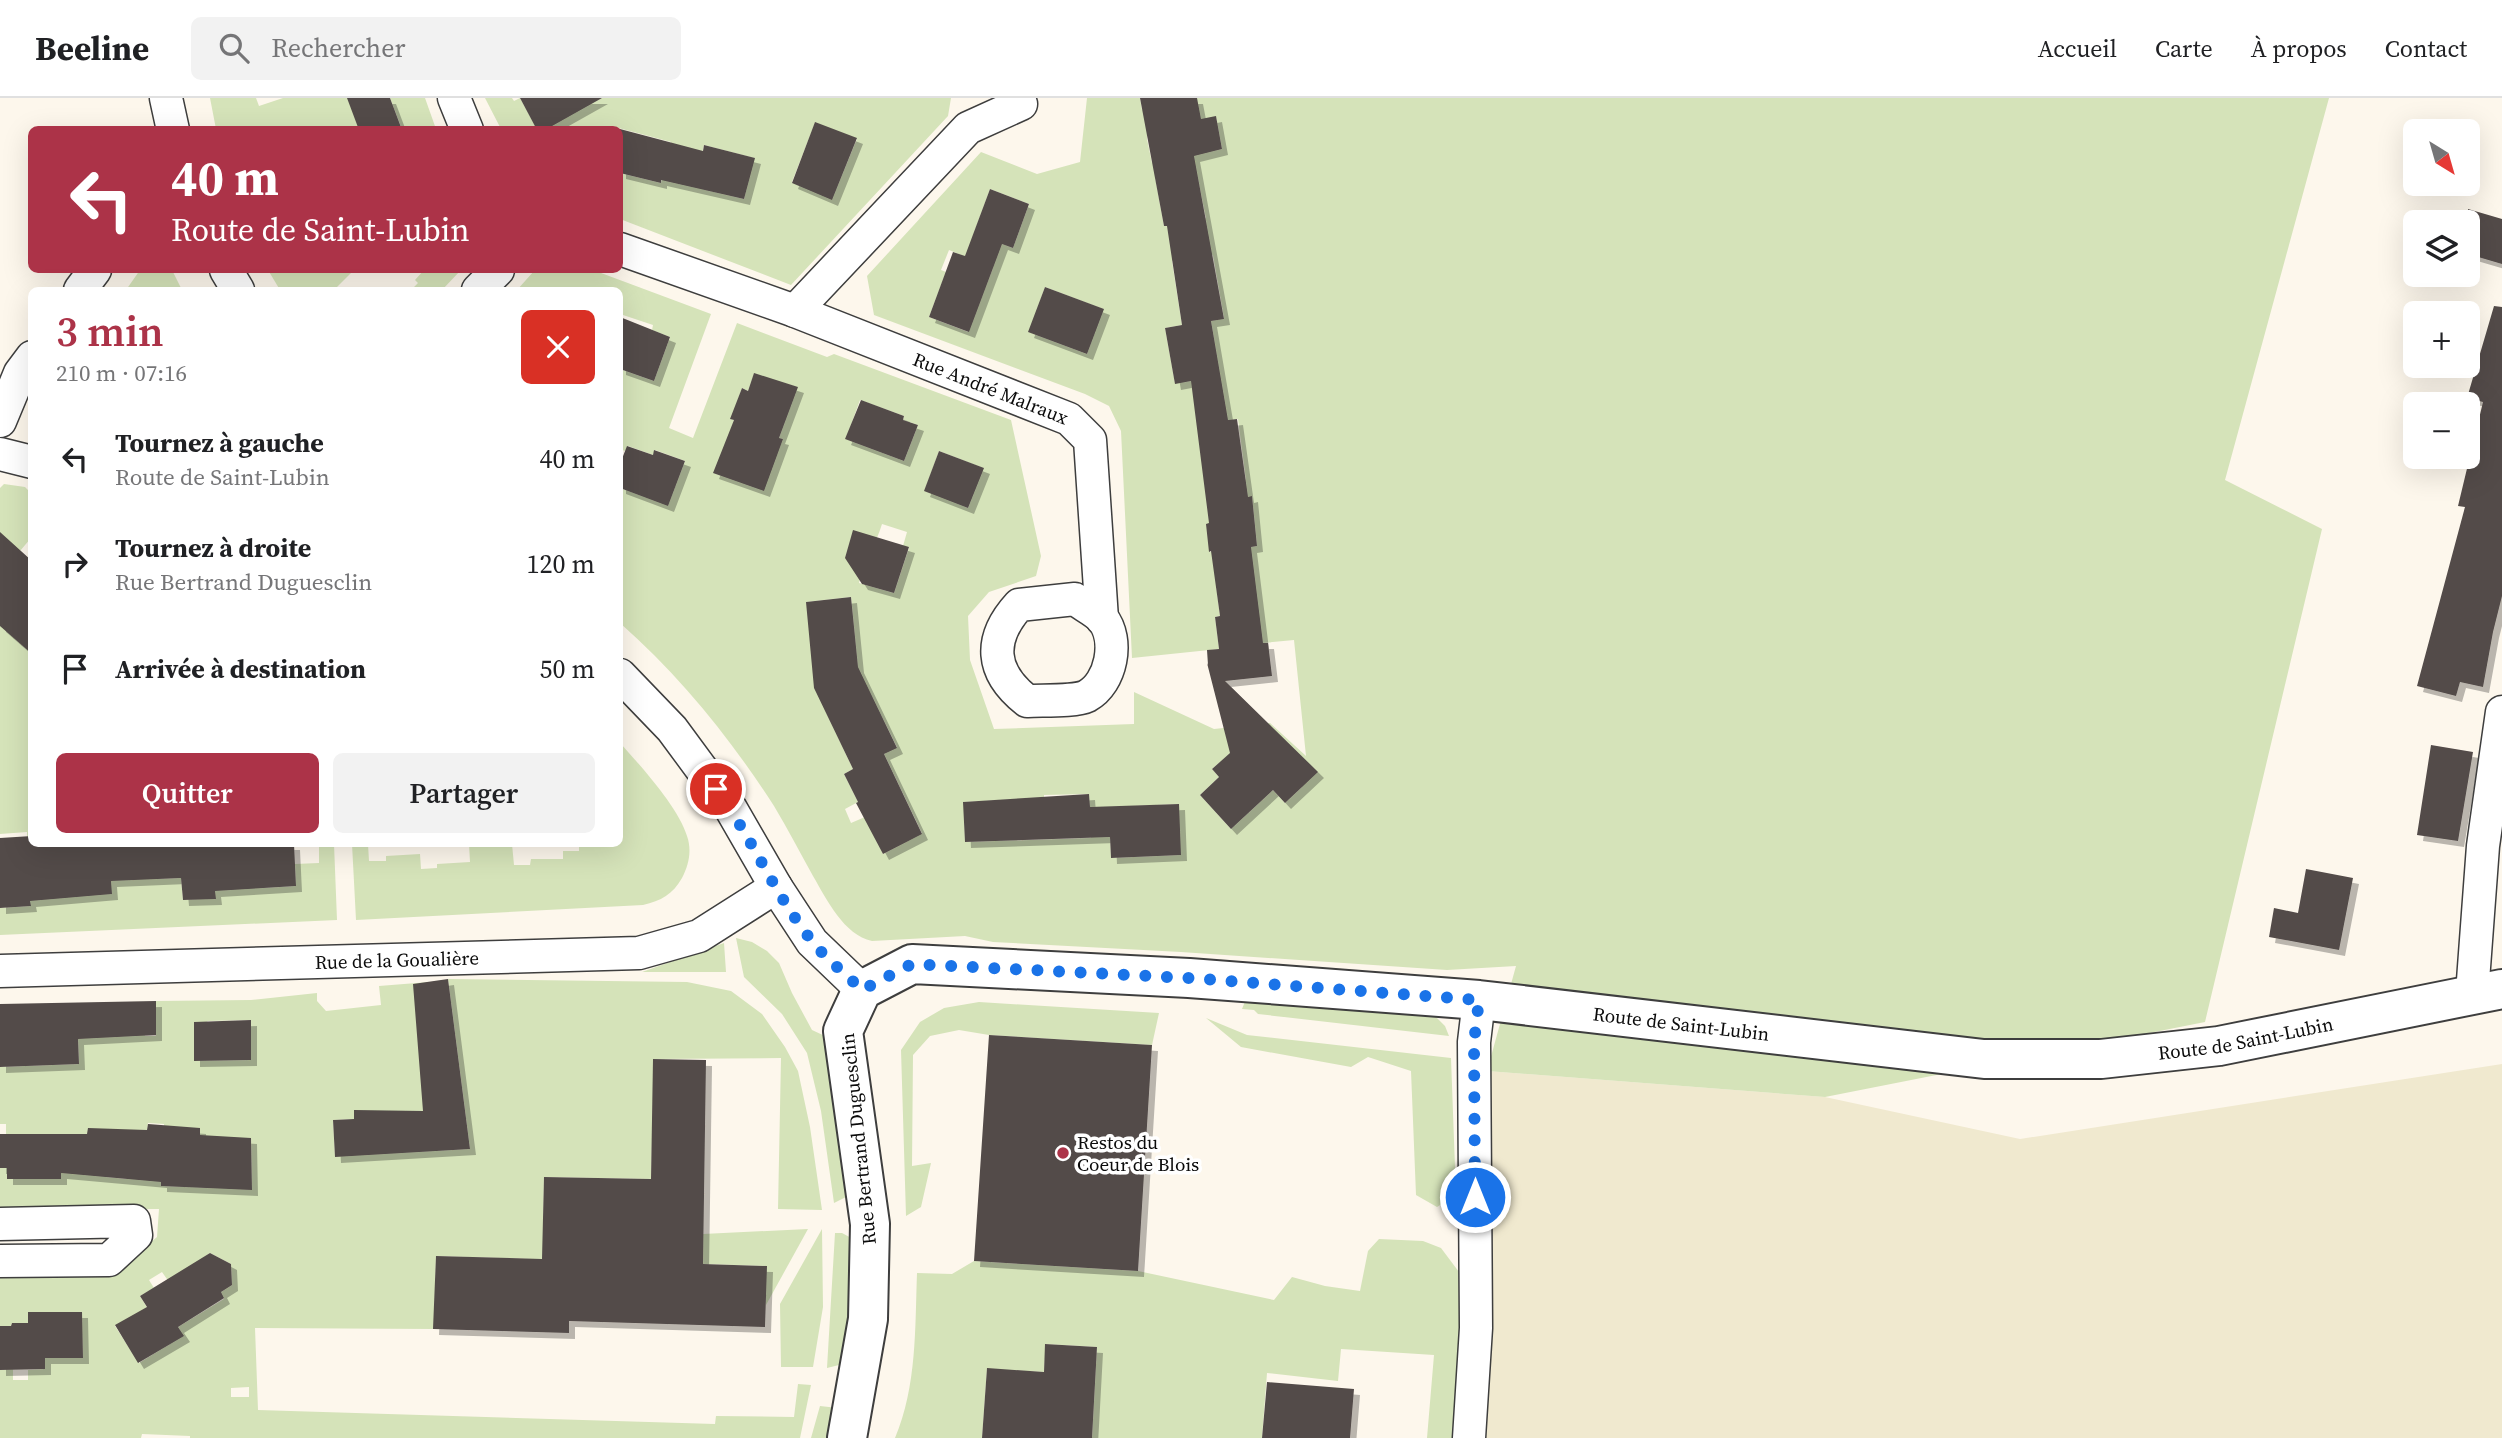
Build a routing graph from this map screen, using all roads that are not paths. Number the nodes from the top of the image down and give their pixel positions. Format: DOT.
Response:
graph roads {
  1 [pos="166,98"];
  2 [pos="454,98"];
  3 [pos="1021,104"];
  4 [pos="172,126"];
  5 [pos="465,126"];
  6 [pos="623,250"];
  7 [pos="495,273"];
  8 [pos="481,287"];
  9 [pos="795,311"];
  10 [pos="17,363"];
  11 [pos="0,421"];
  12 [pos="0,454"];
  13 [pos="28,461"];
  14 [pos="1102,619"];
  15 [pos="623,678"];
  16 [pos="2502,712"];
  17 [pos="776,887"];
  18 [pos="0,971"];
  19 [pos="862,990"];
  20 [pos="2487,991"];
  21 [pos="1479,1000"];
  22 [pos="0,1224"];
  23 [pos="0,1261"];
  24 [pos="847,1438"];
  25 [pos="1469,1438"];
  1 -- 4 [label="street"];
  2 -- 5 [label="street"];
  3 -- 9 [label="street"];
  6 -- 9 [label="street, Rue André Malraux"];
  7 -- 8 [label="street"];
  9 -- 14 [label="street, Rue André Malraux"];
  10 -- 11 [label="street"];
  12 -- 13 [label="street"];
  15 -- 17 [label="street"];
  16 -- 20 [label="street"];
  17 -- 18 [label="street, Rue de la Goualière"];
  17 -- 19 [label="street"];
  19 -- 21 [label="street, Route de Saint-Lubin"];
  19 -- 24 [label="street, Rue Bertrand Duguesclin"];
  20 -- 21 [label="street, Route de Saint-Lubin"];
  21 -- 25 [label="street"];
  22 -- 23 [label="street"];
}
